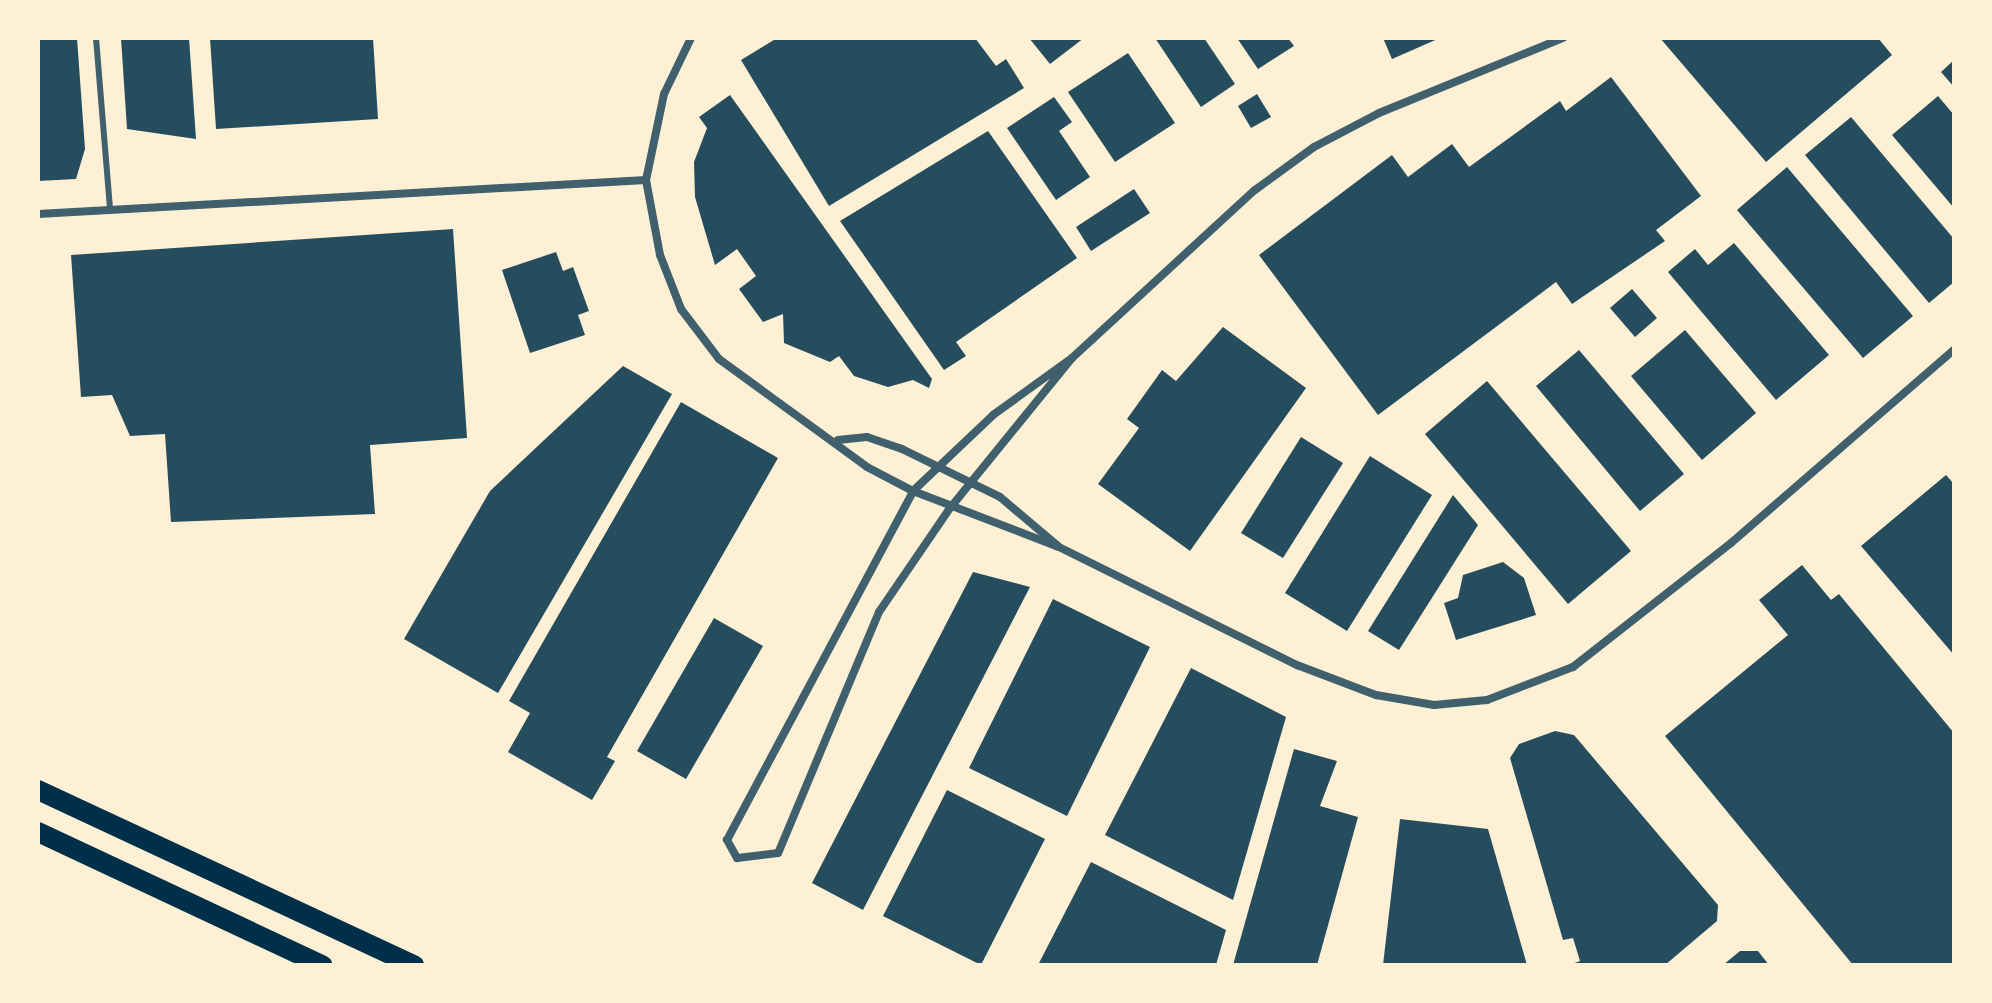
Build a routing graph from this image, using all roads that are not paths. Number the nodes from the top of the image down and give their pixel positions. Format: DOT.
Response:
graph roads {
  1 [pos="96,38"];
  2 [pos="691,38"];
  3 [pos="1563,38"];
  4 [pos="646,180"];
  5 [pos="110,210"];
  6 [pos="38,214"];
  7 [pos="1954,350"];
  8 [pos="1072,358"];
  9 [pos="838,440"];
  10 [pos="938,467"];
  11 [pos="971,483"];
  12 [pos="913,491"];
  13 [pos="950,508"];
  14 [pos="1059,547"];
  15 [pos="38,790"];
  16 [pos="38,832"];
  17 [pos="322,965"];
  18 [pos="414,965"];
  1 -- 5 [label="lane"];
  2 -- 4 [label="street"];
  3 -- 8 [label="street"];
  4 -- 5 [label="street"];
  4 -- 9 [label="street"];
  5 -- 6 [label="street"];
  7 -- 14 [label="street"];
  8 -- 10 [label="street"];
  8 -- 11 [label="street"];
  9 -- 10 [label="street"];
  9 -- 12 [label="street"];
  10 -- 11 [label="street"];
  10 -- 12 [label="street"];
  11 -- 13 [label="street"];
  11 -- 14 [label="street"];
  12 -- 13 [label="street"];
  12 -- 13 [label="street"];
  13 -- 14 [label="street"];
  15 -- 18 [label="highway"];
  16 -- 17 [label="highway"];
}
